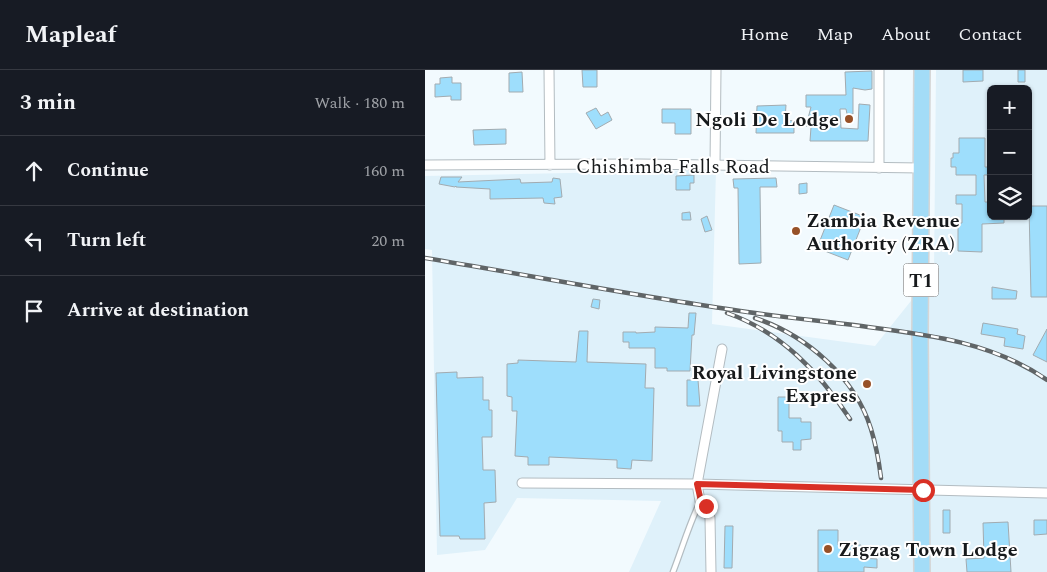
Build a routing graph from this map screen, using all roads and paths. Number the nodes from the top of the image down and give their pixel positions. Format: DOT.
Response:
graph roads {
  1 [pos="549,70"];
  2 [pos="716,70"];
  3 [pos="879,70"];
  4 [pos="921,70"];
  5 [pos="425,165"];
  6 [pos="550,165"];
  7 [pos="715,165"];
  8 [pos="879,168"];
  9 [pos="921,168"];
  10 [pos="722,349"];
  11 [pos="522,483"];
  12 [pos="697,484"];
  13 [pos="923,490"];
  14 [pos="1047,493"];
  15 [pos="701,501"];
  16 [pos="673,572"];
  17 [pos="711,572"];
  18 [pos="922,572"];
  1 -- 6 [label="street"];
  2 -- 7 [label="street"];
  3 -- 8 [label="street"];
  4 -- 9 [label="highway, T1"];
  5 -- 6 [label="street, Chishimba Falls Road"];
  6 -- 7 [label="street, Chishimba Falls Road"];
  7 -- 8 [label="street, Chishimba Falls Road"];
  8 -- 9 [label="street, Chishimba Falls Road"];
  9 -- 13 [label="highway, T1"];
  10 -- 12 [label="street"];
  11 -- 12 [label="street"];
  12 -- 13 [label="street"];
  12 -- 15 [label="street"];
  13 -- 14 [label="street"];
  13 -- 18 [label="highway, T1"];
  15 -- 16 [label="lane"];
  15 -- 17 [label="street"];
}
